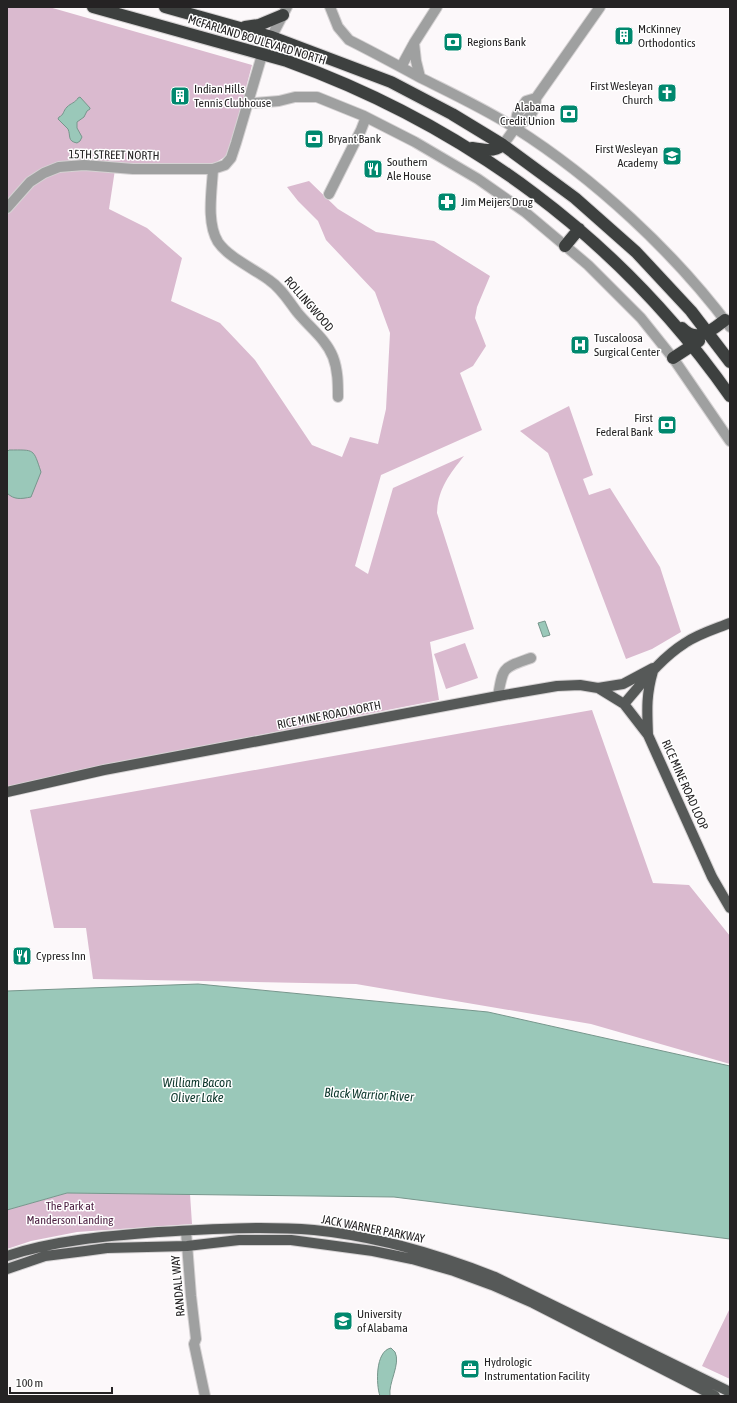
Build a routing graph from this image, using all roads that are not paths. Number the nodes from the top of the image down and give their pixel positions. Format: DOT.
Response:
graph roads {
  1 [pos="93,7"];
  2 [pos="165,7"];
  3 [pos="330,7"];
  4 [pos="437,7"];
  5 [pos="600,7"];
  6 [pos="285,11"];
  7 [pos="240,28"];
  8 [pos="272,37"];
  9 [pos="414,43"];
  10 [pos="262,55"];
  11 [pos="401,67"];
  12 [pos="420,77"];
  13 [pos="248,102"];
  14 [pos="366,117"];
  15 [pos="515,128"];
  16 [pos="503,145"];
  17 [pos="467,147"];
  18 [pos="213,169"];
  19 [pos="329,194"];
  20 [pos="7,208"];
  21 [pos="579,229"];
  22 [pos="565,246"];
  23 [pos="670,319"];
  24 [pos="727,324"];
  25 [pos="707,332"];
  26 [pos="693,345"];
  27 [pos="673,358"];
  28 [pos="728,360"];
  29 [pos="730,396"];
  30 [pos="338,397"];
  31 [pos="730,441"];
  32 [pos="730,623"];
  33 [pos="531,658"];
  34 [pos="653,668"];
  35 [pos="598,688"];
  36 [pos="498,696"];
  37 [pos="624,704"];
  38 [pos="648,735"];
  39 [pos="7,792"];
  40 [pos="730,908"];
  41 [pos="186,1231"];
  42 [pos="187,1246"];
  43 [pos="7,1256"];
  44 [pos="7,1269"];
  45 [pos="196,1339"];
  46 [pos="730,1392"];
  47 [pos="205,1396"];
  48 [pos="211,1396"];
  49 [pos="715,1396"];
  1 -- 10 [label="highway, MCFARLAND BOULEVARD NORTH"];
  2 -- 7 [label="highway, MCFARLAND BOULEVARD NORTH"];
  3 -- 11 [label="street"];
  4 -- 9 [label="street"];
  5 -- 15 [label="street"];
  6 -- 7 [label="highway"];
  6 -- 8 [label="street"];
  7 -- 8 [label="highway, MCFARLAND BOULEVARD NORTH"];
  8 -- 10 [label="street"];
  8 -- 16 [label="highway, MCFARLAND BOULEVARD NORTH"];
  9 -- 11 [label="street"];
  9 -- 12 [label="street"];
  10 -- 13 [label="street"];
  10 -- 17 [label="highway, MCFARLAND BOULEVARD NORTH"];
  11 -- 12 [label="street"];
  12 -- 15 [label="street"];
  13 -- 14 [label="street"];
  13 -- 18 [label="street"];
  14 -- 19 [label="street"];
  14 -- 22 [label="street"];
  15 -- 16 [label="street"];
  15 -- 24 [label="street"];
  16 -- 17 [label="highway"];
  16 -- 25 [label="highway, MCFARLAND BOULEVARD NORTH"];
  17 -- 21 [label="highway, MCFARLAND BOULEVARD NORTH"];
  18 -- 20 [label="street, 15TH STREET NORTH"];
  18 -- 30 [label="street, ROLLINGWOOD"];
  21 -- 22 [label="highway"];
  21 -- 23 [label="highway, MCFARLAND BOULEVARD NORTH"];
  22 -- 27 [label="street"];
  23 -- 25 [label="highway"];
  23 -- 26 [label="highway, MCFARLAND BOULEVARD NORTH"];
  24 -- 25 [label="highway"];
  25 -- 28 [label="highway, MCFARLAND BOULEVARD NORTH"];
  26 -- 27 [label="highway"];
  26 -- 28 [label="highway"];
  26 -- 29 [label="highway, MCFARLAND BOULEVARD NORTH"];
  27 -- 31 [label="street"];
  32 -- 34 [label="main road, RICE MINE ROAD NORTH"];
  33 -- 36 [label="street"];
  34 -- 35 [label="main road, RICE MINE ROAD NORTH"];
  34 -- 37 [label="main road, RICE MINE ROAD NORTH"];
  34 -- 38 [label="main road"];
  35 -- 36 [label="main road, RICE MINE ROAD NORTH"];
  35 -- 37 [label="main road, RICE MINE ROAD LOOP"];
  36 -- 39 [label="main road, RICE MINE ROAD NORTH"];
  37 -- 38 [label="main road, RICE MINE ROAD LOOP"];
  38 -- 40 [label="main road, RICE MINE ROAD LOOP"];
  41 -- 42 [label="street, RANDALL WAY"];
  41 -- 43 [label="main road, JACK WARNER PARKWAY"];
  41 -- 46 [label="main road, JACK WARNER PARKWAY"];
  42 -- 44 [label="main road, JACK WARNER PARKWAY"];
  42 -- 45 [label="street, RANDALL WAY"];
  42 -- 49 [label="main road, JACK WARNER PARKWAY"];
  45 -- 47 [label="street, RANDALL WAY"];
  45 -- 48 [label="street, RANDALL WAY"];
}
